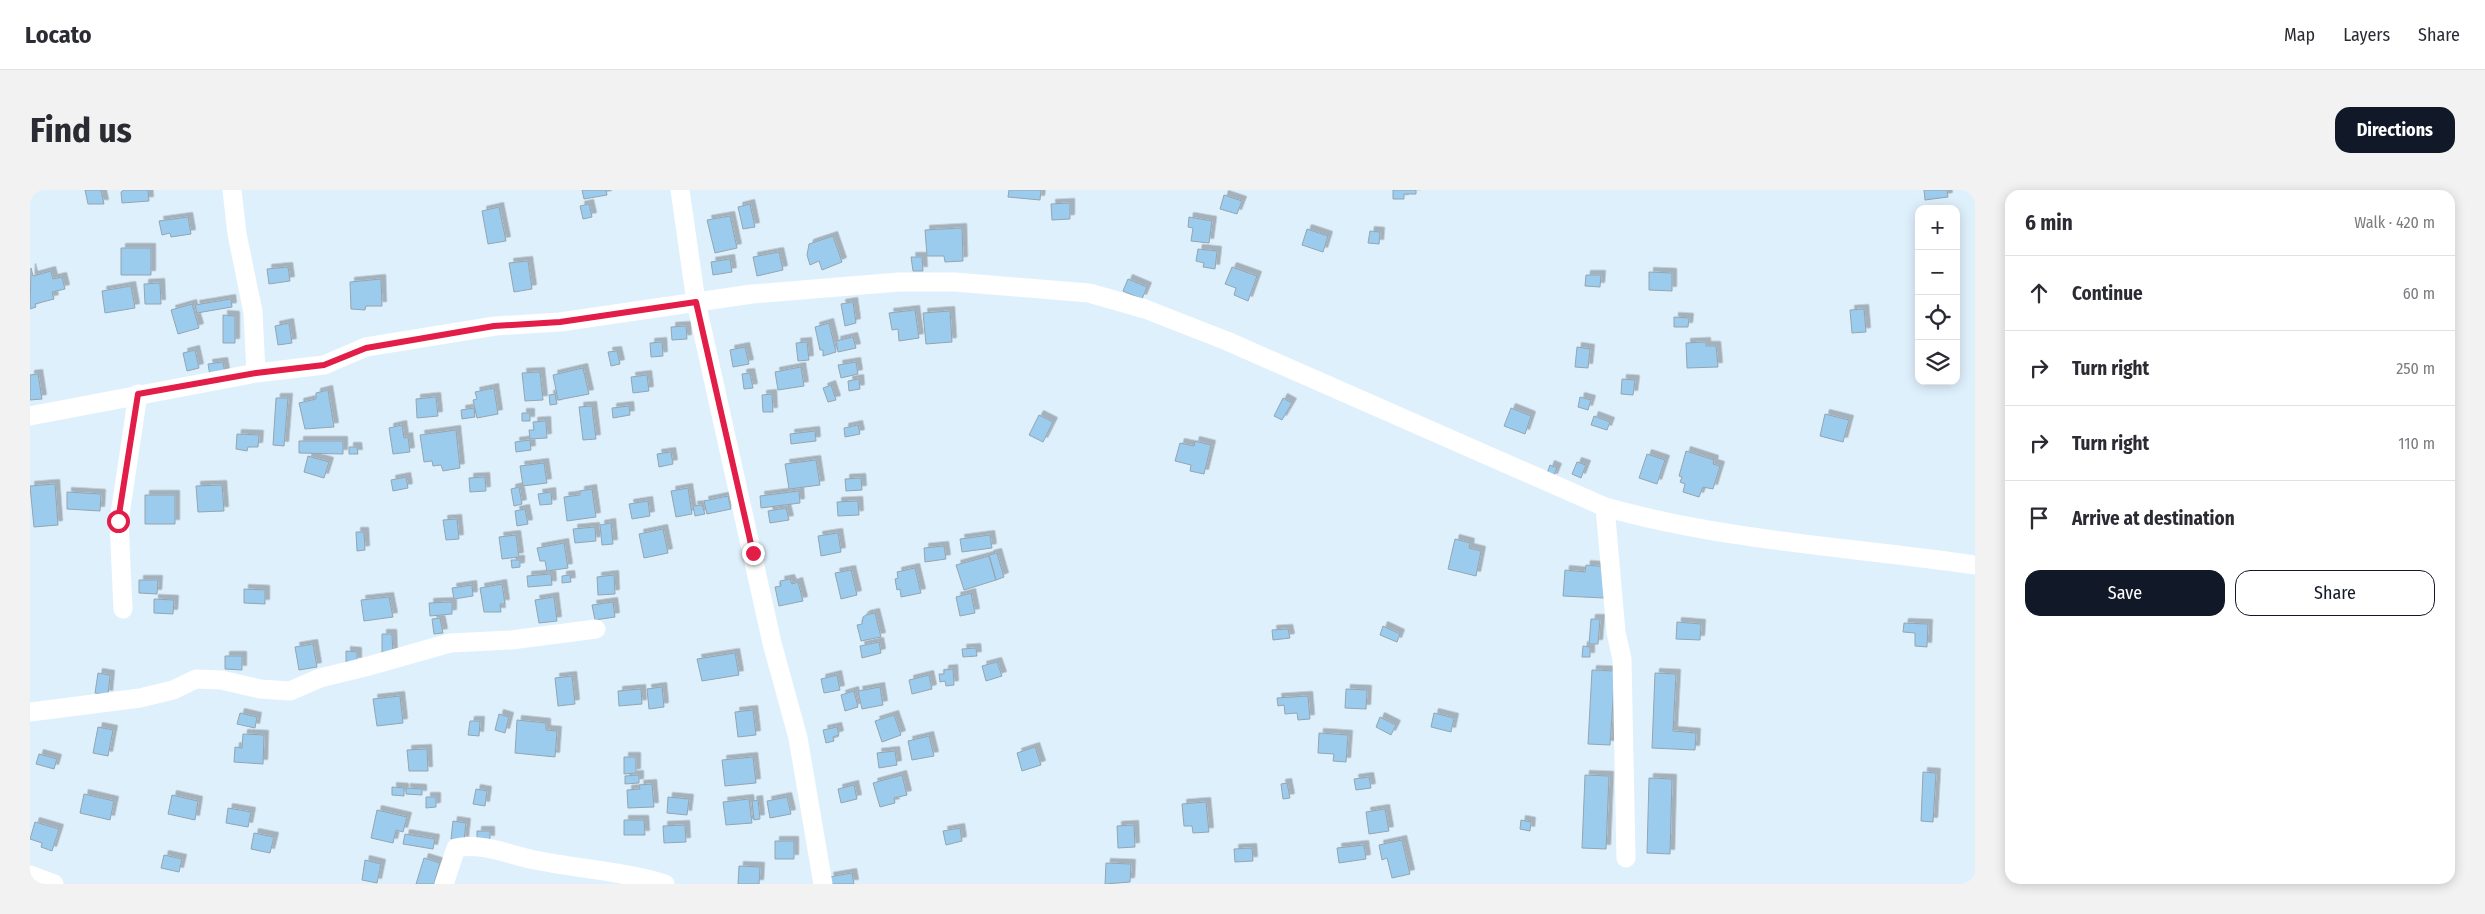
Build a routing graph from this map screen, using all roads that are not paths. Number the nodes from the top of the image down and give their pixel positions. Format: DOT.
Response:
graph roads {
  1 [pos="232,190"];
  2 [pos="680,190"];
  3 [pos="696,302"];
  4 [pos="256,373"];
  5 [pos="138,394"];
  6 [pos="30,416"];
  7 [pos="1605,507"];
  8 [pos="1975,565"];
  9 [pos="123,609"];
  10 [pos="596,629"];
  11 [pos="30,712"];
  12 [pos="1626,858"];
  13 [pos="30,876"];
  14 [pos="579,876"];
  15 [pos="54,884"];
  16 [pos="444,884"];
  17 [pos="665,884"];
  18 [pos="823,884"];
  1 -- 4 [label="street"];
  2 -- 3 [label="street"];
  3 -- 4 [label="street"];
  3 -- 7 [label="street"];
  3 -- 18 [label="street"];
  4 -- 5 [label="street"];
  5 -- 6 [label="street"];
  5 -- 9 [label="street"];
  7 -- 8 [label="street"];
  7 -- 12 [label="street"];
  10 -- 11 [label="street"];
  13 -- 15 [label="street"];
  14 -- 16 [label="street"];
  14 -- 17 [label="street"];
}
